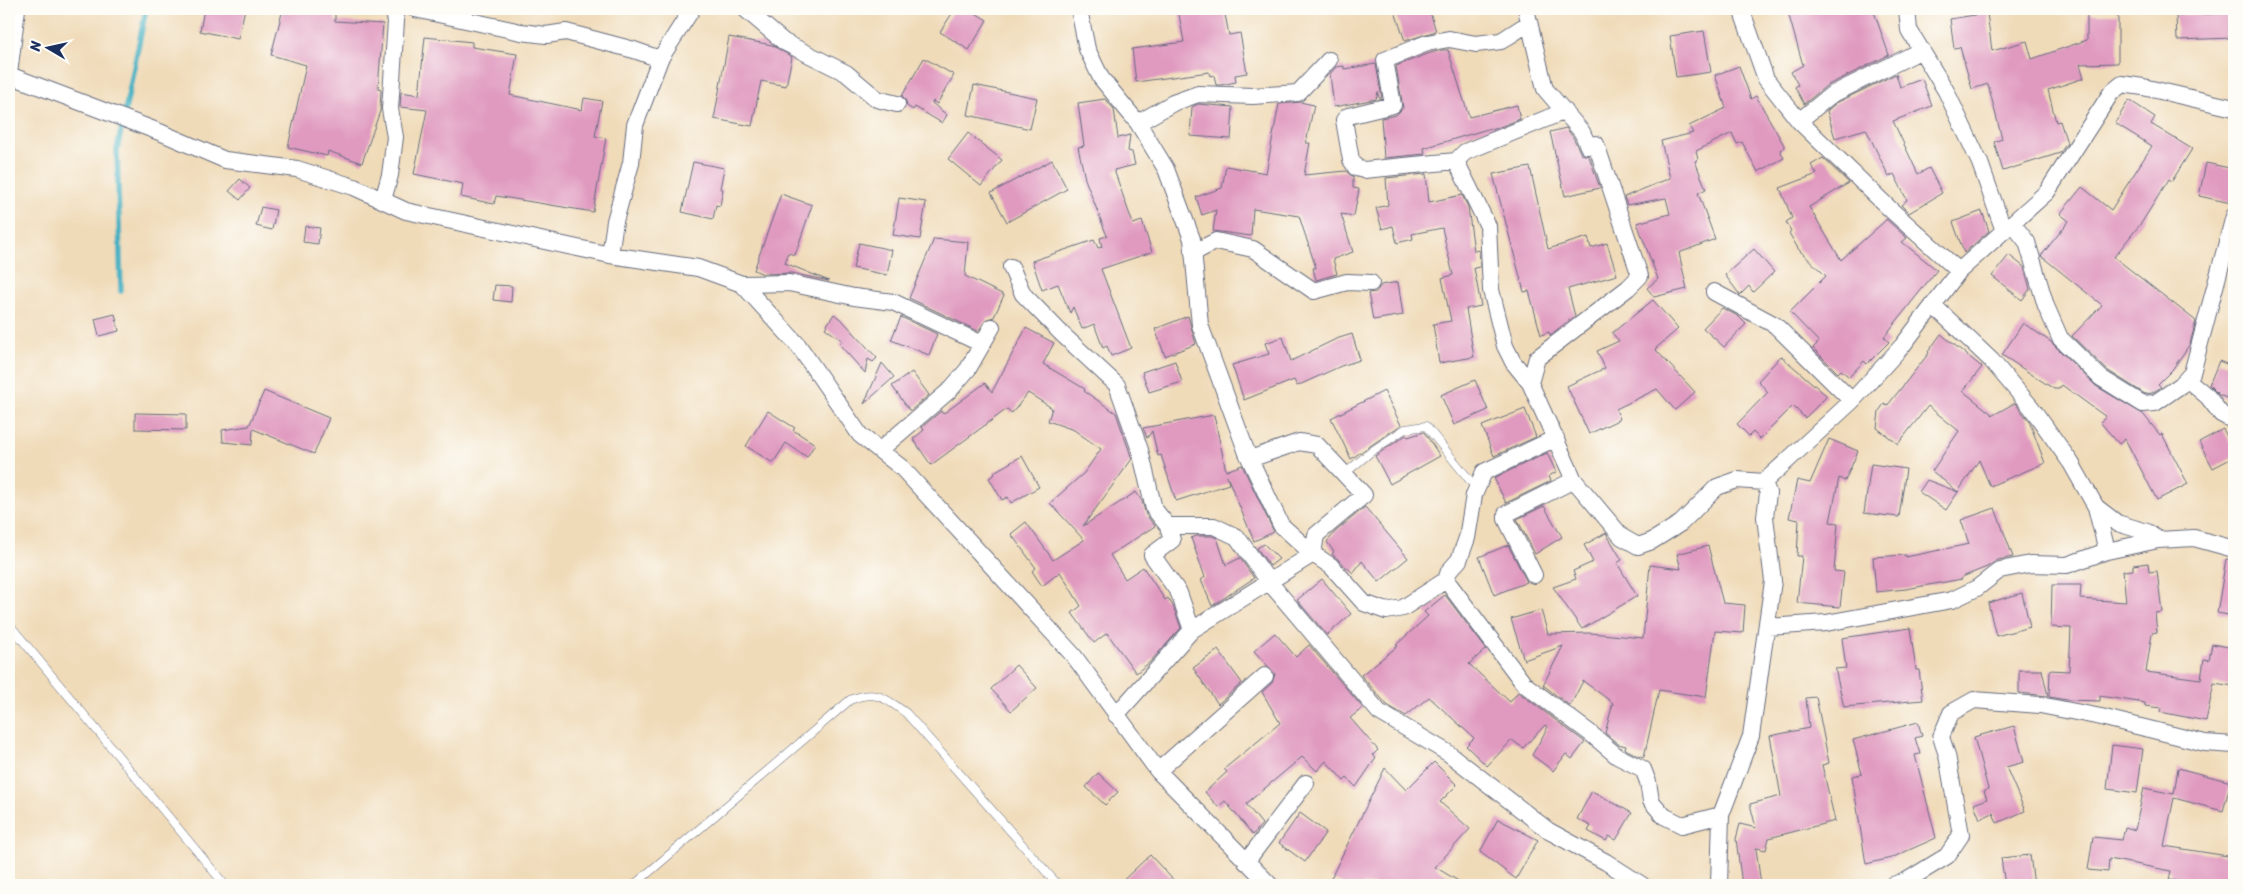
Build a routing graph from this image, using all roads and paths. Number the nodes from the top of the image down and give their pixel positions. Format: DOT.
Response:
graph roads {
  1 [pos="16,9"];
  2 [pos="393,9"];
  3 [pos="414,9"];
  4 [pos="692,9"];
  5 [pos="745,9"];
  6 [pos="1079,9"];
  7 [pos="1741,9"];
  8 [pos="1907,9"];
  9 [pos="1528,16"];
  10 [pos="1922,50"];
  11 [pos="660,59"];
  12 [pos="1329,60"];
  13 [pos="9,75"];
  14 [pos="897,104"];
  15 [pos="2234,108"];
  16 [pos="1565,111"];
  17 [pos="1799,121"];
  18 [pos="1138,123"];
  19 [pos="1456,161"];
  20 [pos="383,200"];
  21 [pos="2234,216"];
  22 [pos="2008,227"];
  23 [pos="1193,253"];
  24 [pos="610,255"];
  25 [pos="1011,267"];
  26 [pos="1958,270"];
  27 [pos="1371,283"];
  28 [pos="742,284"];
  29 [pos="1714,292"];
  30 [pos="1933,305"];
  31 [pos="992,328"];
  32 [pos="982,344"];
  33 [pos="2188,380"];
  34 [pos="1530,383"];
  35 [pos="1852,400"];
  36 [pos="2234,421"];
  37 [pos="1556,438"];
  38 [pos="880,450"];
  39 [pos="1250,459"];
  40 [pos="1343,475"];
  41 [pos="1574,480"];
  42 [pos="1764,482"];
  43 [pos="1477,488"];
  44 [pos="2096,507"];
  45 [pos="1168,526"];
  46 [pos="2194,538"];
  47 [pos="2234,538"];
  48 [pos="2158,540"];
  49 [pos="2234,549"];
  50 [pos="2106,551"];
  51 [pos="1313,554"];
  52 [pos="1534,575"];
  53 [pos="1446,580"];
  54 [pos="1270,583"];
  55 [pos="9,624"];
  56 [pos="1767,627"];
  57 [pos="1192,630"];
  58 [pos="1265,676"];
  59 [pos="1116,715"];
  60 [pos="2234,745"];
  61 [pos="1158,771"];
  62 [pos="1306,783"];
  63 [pos="1721,815"];
  64 [pos="1246,862"];
  65 [pos="225,885"];
  66 [pos="634,885"];
  67 [pos="1058,885"];
  68 [pos="1270,885"];
  69 [pos="1642,885"];
  70 [pos="1718,885"];
  71 [pos="1893,885"];
  1 -- 13 [label="street"];
  2 -- 20 [label="street"];
  3 -- 11 [label="street"];
  4 -- 11 [label="street"];
  5 -- 14 [label="street"];
  6 -- 18 [label="street"];
  7 -- 17 [label="street"];
  8 -- 10 [label="street"];
  9 -- 16 [label="street"];
  9 -- 19 [label="street"];
  10 -- 17 [label="street"];
  10 -- 22 [label="street"];
  11 -- 24 [label="street"];
  12 -- 18 [label="street"];
  13 -- 20 [label="street"];
  15 -- 22 [label="street"];
  16 -- 19 [label="street"];
  16 -- 34 [label="street"];
  17 -- 26 [label="street"];
  18 -- 23 [label="street"];
  19 -- 34 [label="street"];
  20 -- 24 [label="street"];
  21 -- 33 [label="street"];
  22 -- 26 [label="street"];
  22 -- 33 [label="street"];
  23 -- 27 [label="street"];
  23 -- 39 [label="street"];
  24 -- 28 [label="street"];
  25 -- 45 [label="street"];
  26 -- 30 [label="street"];
  28 -- 32 [label="street"];
  28 -- 38 [label="street"];
  29 -- 35 [label="street"];
  30 -- 35 [label="street"];
  30 -- 44 [label="street"];
  31 -- 32 [label="street"];
  32 -- 38 [label="street"];
  33 -- 36 [label="street"];
  34 -- 37 [label="street"];
  35 -- 42 [label="street"];
  37 -- 41 [label="street"];
  37 -- 43 [label="street"];
  38 -- 59 [label="street"];
  39 -- 40 [label="street"];
  39 -- 51 [label="street"];
  40 -- 43 [label="lane"];
  40 -- 51 [label="street"];
  41 -- 42 [label="street"];
  41 -- 52 [label="street"];
  42 -- 56 [label="street"];
  43 -- 53 [label="street"];
  44 -- 48 [label="street"];
  44 -- 50 [label="street"];
  45 -- 54 [label="street"];
  45 -- 57 [label="street"];
  46 -- 47 [label="street"];
  46 -- 48 [label="street"];
  46 -- 49 [label="street"];
  48 -- 50 [label="street"];
  50 -- 56 [label="street"];
  51 -- 53 [label="street"];
  51 -- 54 [label="street"];
  53 -- 63 [label="street"];
  54 -- 57 [label="street"];
  54 -- 69 [label="street"];
  55 -- 65 [label="lane"];
  56 -- 63 [label="street"];
  57 -- 59 [label="street"];
  58 -- 61 [label="street"];
  59 -- 61 [label="street"];
  60 -- 71 [label="street"];
  61 -- 64 [label="street"];
  62 -- 64 [label="street"];
  63 -- 70 [label="street"];
  64 -- 68 [label="street"];
  66 -- 67 [label="lane"];
}
